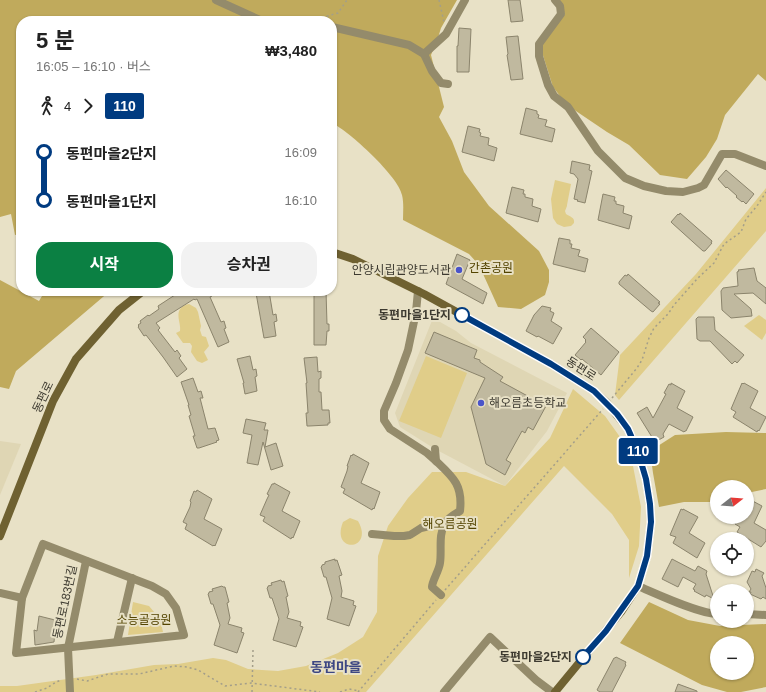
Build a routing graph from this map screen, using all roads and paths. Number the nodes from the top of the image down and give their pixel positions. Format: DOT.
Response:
graph roads {
  1 [pos="216,0"];
  2 [pos="347,0"];
  3 [pos="439,0"];
  4 [pos="465,0"];
  5 [pos="555,0"];
  6 [pos="251,16"];
  7 [pos="328,16"];
  8 [pos="337,27"];
  9 [pos="446,34"];
  10 [pos="424,54"];
  11 [pos="448,84"];
  12 [pos="766,166"];
  13 [pos="766,192"];
  14 [pos="337,254"];
  15 [pos="418,291"];
  16 [pos="137,296"];
  17 [pos="607,403"];
  18 [pos="435,449"];
  19 [pos="436,461"];
  20 [pos="446,522"];
  21 [pos="372,534"];
  22 [pos="0,536"];
  23 [pos="86,561"];
  24 [pos="132,578"];
  25 [pos="638,586"];
  26 [pos="0,593"];
  27 [pos="441,595"];
  28 [pos="22,598"];
  29 [pos="710,613"];
  30 [pos="754,614"];
  31 [pos="766,615"];
  32 [pos="117,642"];
  33 [pos="68,648"];
  34 [pos="253,650"];
  35 [pos="75,678"];
  36 [pos="62,680"];
  37 [pos="251,683"];
  38 [pos="358,691"];
  39 [pos="35,692"];
  40 [pos="70,692"];
  41 [pos="252,692"];
  42 [pos="320,692"];
  43 [pos="340,692"];
  44 [pos="444,692"];
  45 [pos="552,692"];
  46 [pos="555,692"];
  1 -- 6 [label="street"];
  2 -- 7 [label="path"];
  3 -- 9 [label="path"];
  4 -- 9 [label="street"];
  5 -- 12 [label="street"];
  8 -- 10 [label="street"];
  9 -- 10 [label="street"];
  10 -- 11 [label="street"];
  13 -- 17 [label="path"];
  14 -- 15 [label="street, 동편로"];
  15 -- 17 [label="street, 동편로"];
  15 -- 19 [label="street"];
  16 -- 22 [label="street, 동편로"];
  17 -- 25 [label="street, 동편로"];
  17 -- 27 [label="path"];
  18 -- 19 [label="street"];
  19 -- 20 [label="street"];
  20 -- 21 [label="street"];
  20 -- 27 [label="street"];
  23 -- 24 [label="street, 동편로183번길"];
  23 -- 28 [label="street, 동편로183번길"];
  23 -- 33 [label="street, 동편로183번길"];
  24 -- 32 [label="street"];
  24 -- 32 [label="street, 동편로183번길"];
  25 -- 29 [label="street"];
  25 -- 46 [label="street, 동편로"];
  26 -- 28 [label="street"];
  27 -- 38 [label="path"];
  28 -- 33 [label="street, 동편로183번길"];
  30 -- 31 [label="street"];
  32 -- 33 [label="street, 동편로183번길"];
  33 -- 40 [label="street"];
  34 -- 37 [label="path"];
  35 -- 37 [label="path"];
  36 -- 39 [label="path"];
  37 -- 41 [label="path"];
  37 -- 42 [label="path"];
  38 -- 43 [label="path"];
  44 -- 45 [label="street"];
}
